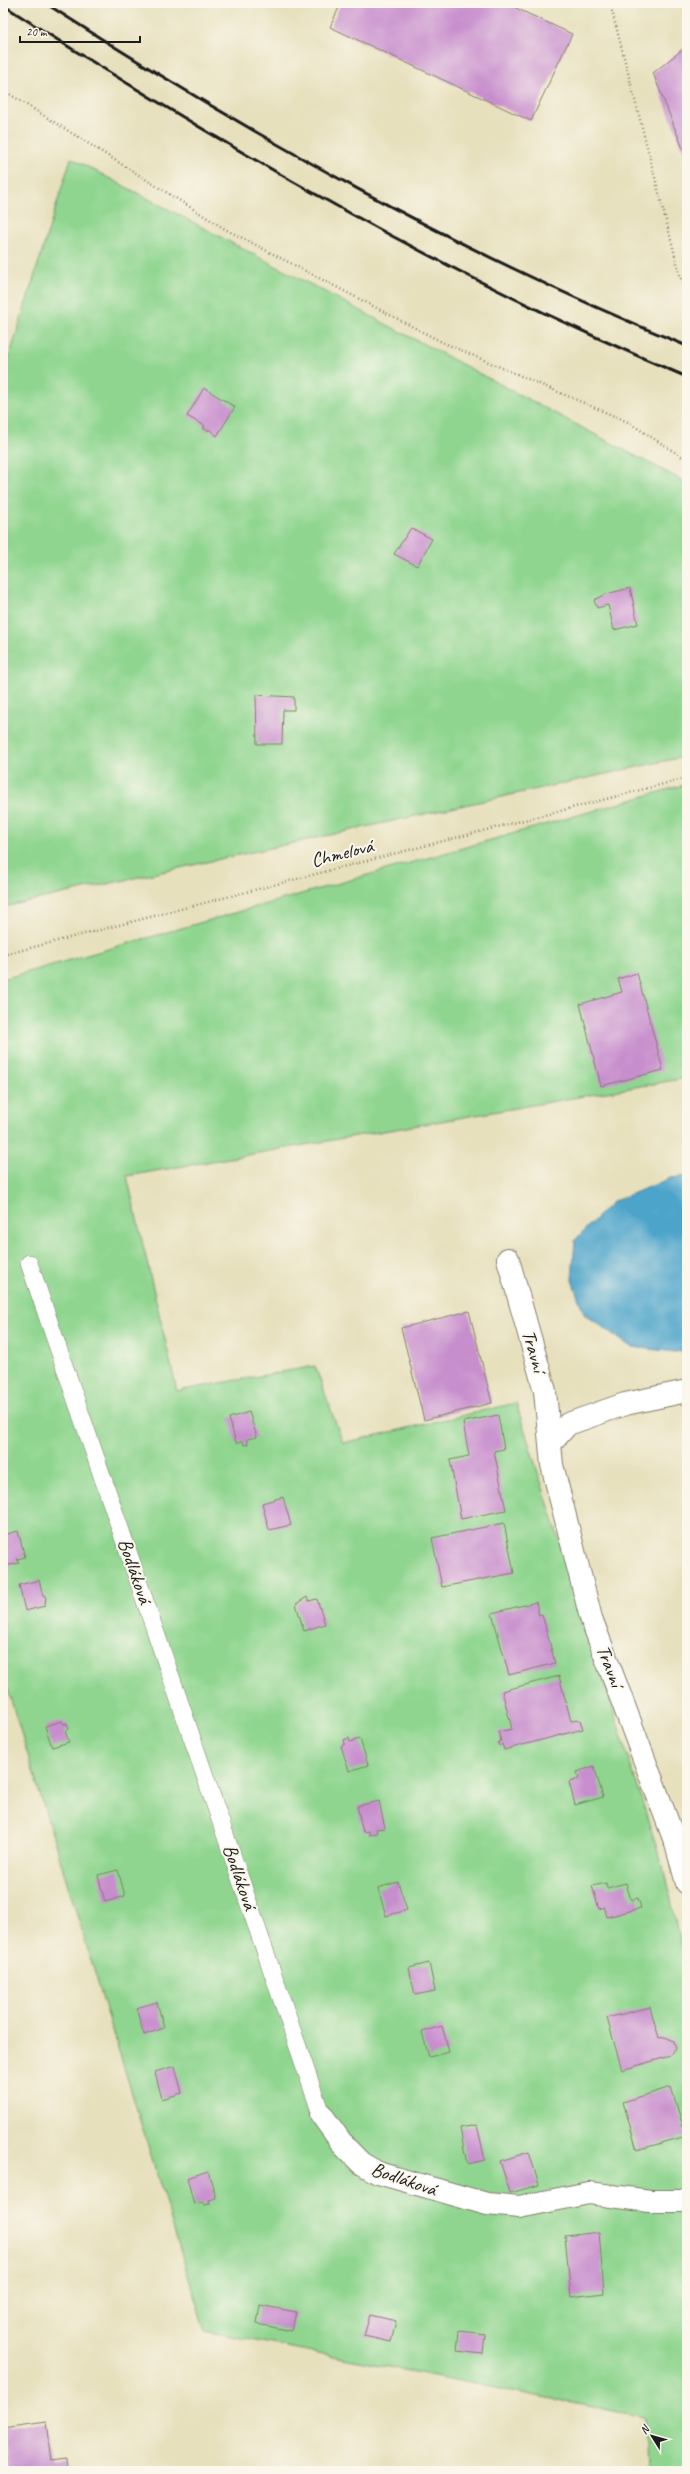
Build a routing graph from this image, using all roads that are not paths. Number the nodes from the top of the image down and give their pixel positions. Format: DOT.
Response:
graph roads {
  1 [pos="508,1259"];
  2 [pos="29,1263"];
  3 [pos="687,1391"];
  4 [pos="550,1444"];
  5 [pos="687,1883"];
  6 [pos="321,2114"];
  7 [pos="687,2201"];
  1 -- 4 [label="street, Travní"];
  2 -- 6 [label="lane, Bodláková"];
  3 -- 4 [label="street"];
  4 -- 5 [label="street, Travní"];
  6 -- 7 [label="street, Bodláková"];
}
